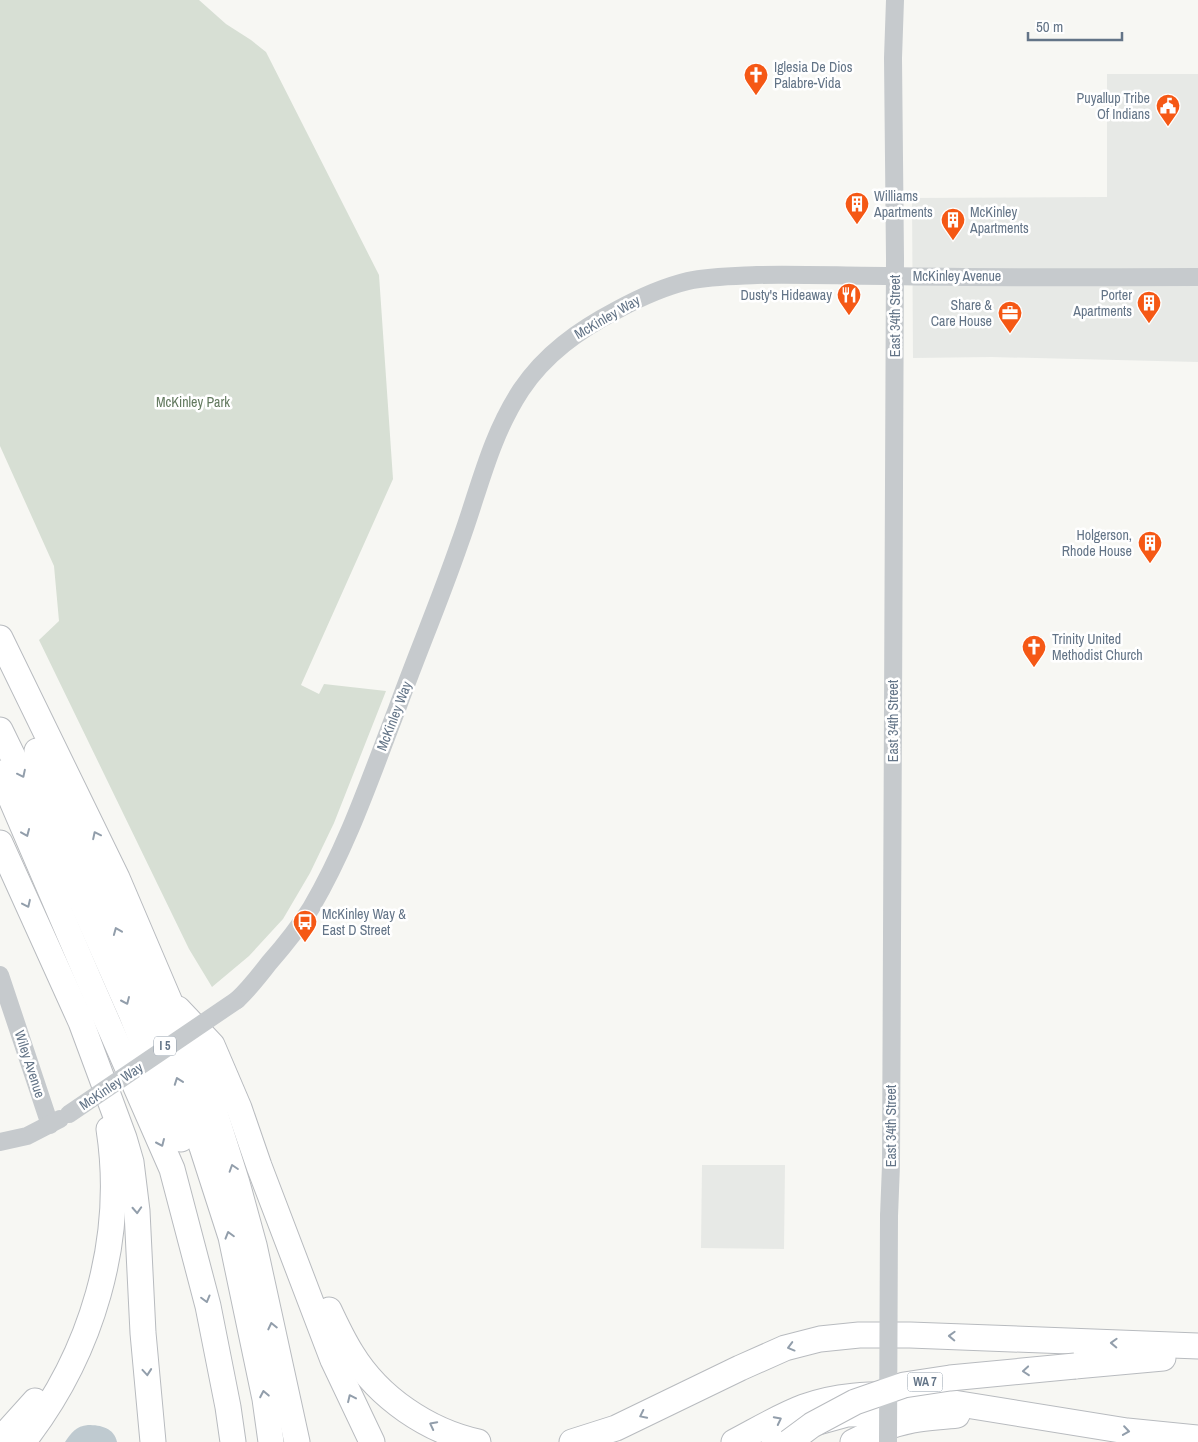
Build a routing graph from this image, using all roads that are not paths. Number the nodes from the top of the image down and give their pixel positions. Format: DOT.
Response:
graph roads {
  1 [pos="895,0"];
  2 [pos="895,276"];
  3 [pos="1198,277"];
  4 [pos="687,281"];
  5 [pos="0,638"];
  6 [pos="0,670"];
  7 [pos="0,730"];
  8 [pos="0,773"];
  9 [pos="0,843"];
  10 [pos="0,975"];
  11 [pos="169,1000"];
  12 [pos="96,1063"];
  13 [pos="239,1108"];
  14 [pos="50,1125"];
  15 [pos="0,1142"];
  16 [pos="108,1252"];
  17 [pos="1198,1346"];
  18 [pos="1198,1355"];
  19 [pos="957,1415"];
  20 [pos="1078,1424"];
  21 [pos="1198,1438"];
  22 [pos="0,1440"];
  23 [pos="23,1442"];
  24 [pos="153,1442"];
  25 [pos="233,1442"];
  26 [pos="255,1442"];
  27 [pos="271,1442"];
  28 [pos="297,1442"];
  29 [pos="372,1442"];
  30 [pos="478,1442"];
  31 [pos="572,1442"];
  32 [pos="734,1442"];
  33 [pos="774,1442"];
  34 [pos="788,1442"];
  35 [pos="853,1442"];
  36 [pos="888,1442"];
  1 -- 2 [label="street, East 34th Street"];
  2 -- 3 [label="street, McKinley Avenue"];
  2 -- 4 [label="street, McKinley Avenue"];
  2 -- 36 [label="street, East 34th Street, bridge"];
  4 -- 14 [label="street, McKinley Way, bridge"];
  11 -- 5 [label="highway, I 5, one-way"];
  27 -- 6 [label="highway, I 5, one-way"];
  7 -- 26 [label="highway, I 5, one-way"];
  8 -- 25 [label="highway, one-way"];
  9 -- 12 [label="highway, one-way"];
  10 -- 14 [label="street, Wiley Avenue"];
  11 -- 13 [label="highway"];
  28 -- 11 [label="highway, I 5, one-way"];
  12 -- 16 [label="highway"];
  12 -- 24 [label="highway, one-way"];
  29 -- 13 [label="highway, one-way"];
  30 -- 13 [label="highway, one-way"];
  14 -- 15 [label="street, McKinley Way"];
  16 -- 22 [label="highway"];
  16 -- 23 [label="highway"];
  17 -- 31 [label="highway, one-way"];
  18 -- 34 [label="highway, WA 7, one-way, bridge"];
  19 -- 20 [label="highway"];
  19 -- 33 [label="highway"];
  19 -- 35 [label="highway"];
  20 -- 21 [label="highway, one-way"];
  32 -- 20 [label="highway, one-way"];
}
